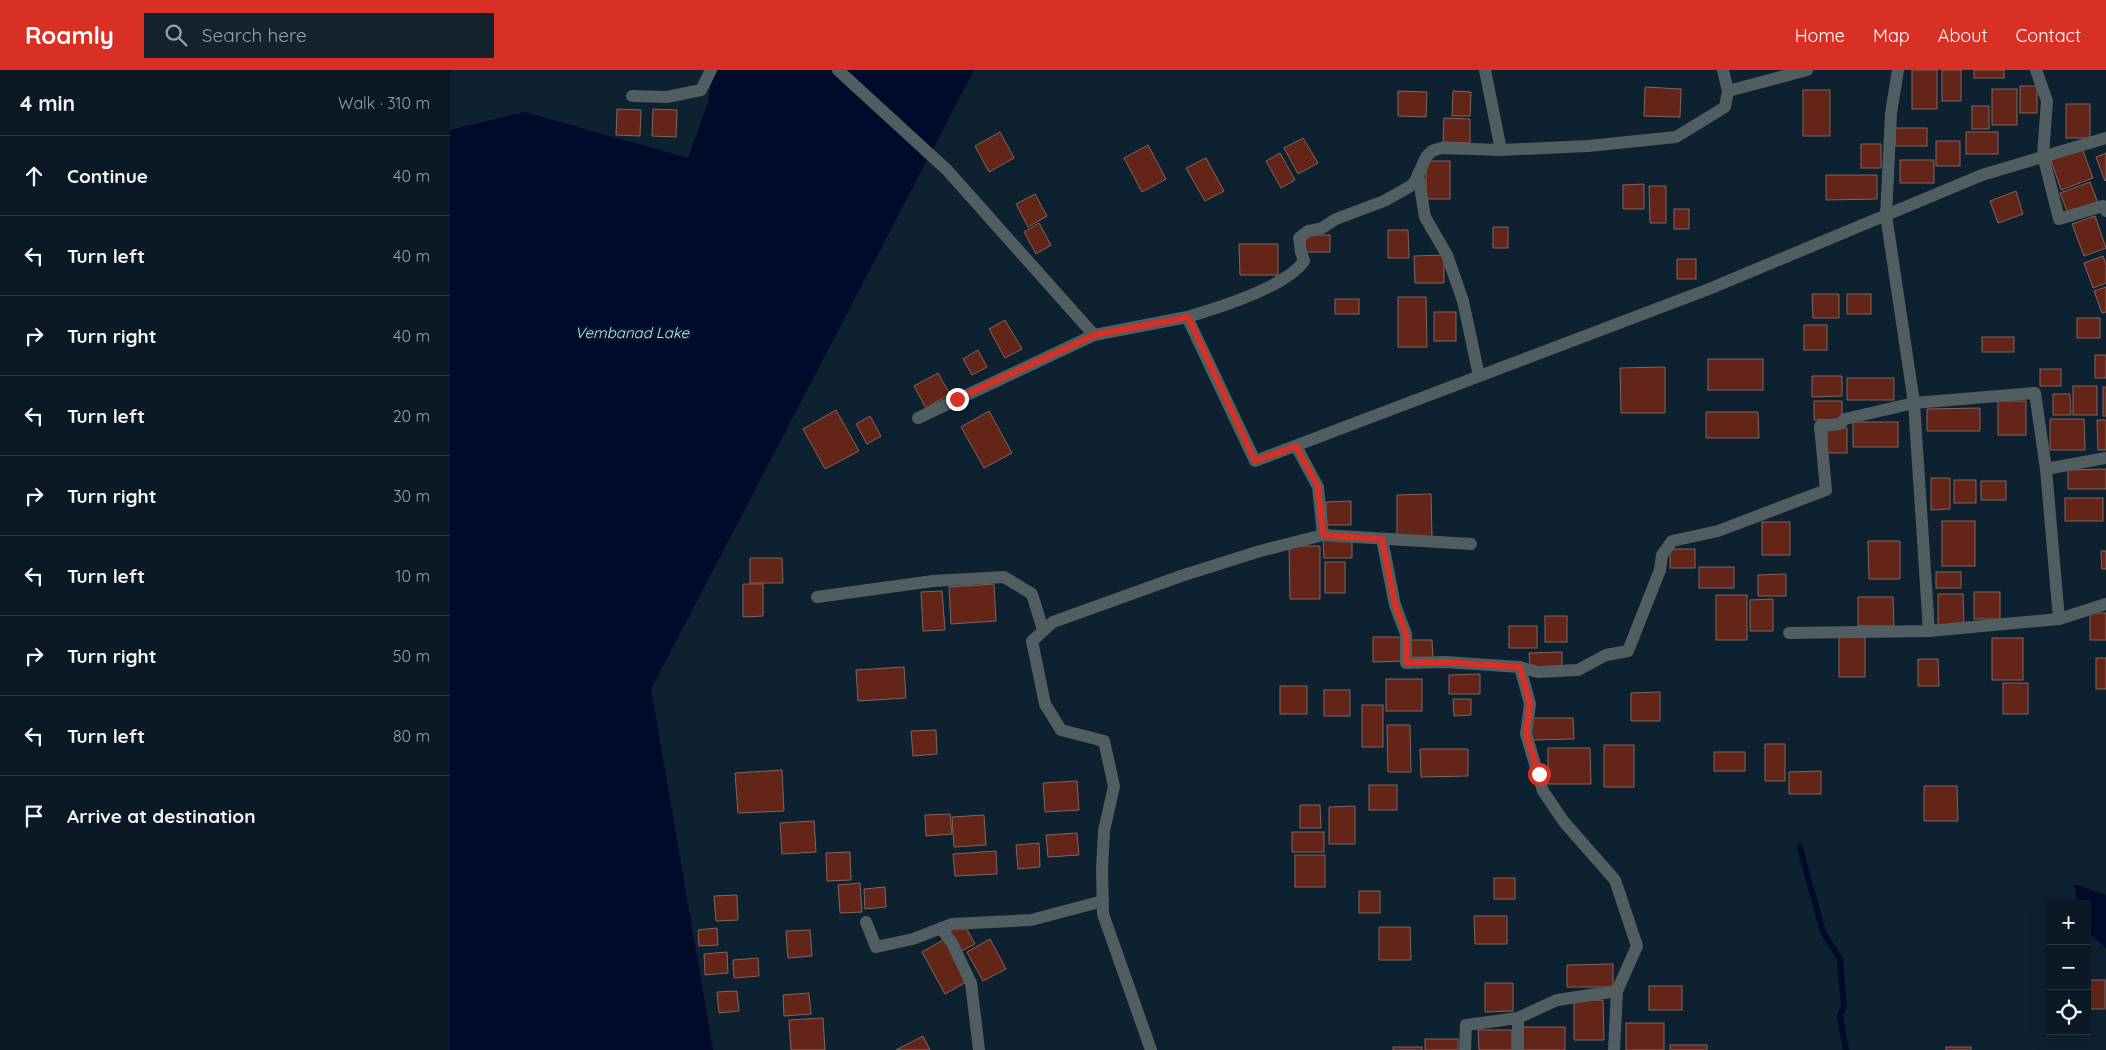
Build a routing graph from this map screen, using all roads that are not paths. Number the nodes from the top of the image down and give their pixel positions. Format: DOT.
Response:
graph roads {
  1 [pos="711,70"];
  2 [pos="838,70"];
  3 [pos="1485,70"];
  4 [pos="1723,70"];
  5 [pos="1807,70"];
  6 [pos="1898,70"];
  7 [pos="2036,70"];
  8 [pos="1728,91"];
  9 [pos="632,96"];
  10 [pos="2106,138"];
  11 [pos="1501,150"];
  12 [pos="2043,155"];
  13 [pos="1418,174"];
  14 [pos="2106,211"];
  15 [pos="1886,215"];
  16 [pos="1188,317"];
  17 [pos="1094,335"];
  18 [pos="1480,376"];
  19 [pos="1914,403"];
  20 [pos="918,418"];
  21 [pos="1296,446"];
  22 [pos="2106,458"];
  23 [pos="2046,469"];
  24 [pos="1323,535"];
  25 [pos="1382,539"];
  26 [pos="1471,544"];
  27 [pos="817,597"];
  28 [pos="2106,604"];
  29 [pos="2058,619"];
  30 [pos="1044,630"];
  31 [pos="1929,631"];
  32 [pos="1789,633"];
  33 [pos="1520,667"];
  34 [pos="1103,901"];
  35 [pos="866,922"];
  36 [pos="941,928"];
  37 [pos="1616,991"];
  38 [pos="1518,1018"];
  39 [pos="978,1050"];
  40 [pos="1151,1050"];
  41 [pos="1465,1050"];
  42 [pos="1518,1050"];
  43 [pos="1614,1050"];
  1 -- 9 [label="street"];
  2 -- 17 [label="street"];
  3 -- 11 [label="street"];
  4 -- 8 [label="street"];
  5 -- 8 [label="street"];
  6 -- 15 [label="street"];
  7 -- 12 [label="street"];
  8 -- 11 [label="street"];
  10 -- 12 [label="street"];
  11 -- 13 [label="street"];
  12 -- 14 [label="street"];
  12 -- 15 [label="street"];
  13 -- 16 [label="street"];
  13 -- 18 [label="street"];
  15 -- 18 [label="street"];
  15 -- 19 [label="street"];
  16 -- 17 [label="street"];
  16 -- 21 [label="street"];
  17 -- 20 [label="street"];
  18 -- 21 [label="street"];
  19 -- 23 [label="street"];
  19 -- 31 [label="street"];
  19 -- 33 [label="street"];
  21 -- 24 [label="street"];
  22 -- 23 [label="street"];
  23 -- 29 [label="street"];
  24 -- 25 [label="street"];
  24 -- 30 [label="street"];
  25 -- 26 [label="street"];
  25 -- 33 [label="street"];
  27 -- 30 [label="street"];
  28 -- 29 [label="street"];
  29 -- 31 [label="street"];
  30 -- 34 [label="street"];
  31 -- 32 [label="street"];
  33 -- 37 [label="street"];
  34 -- 36 [label="street"];
  34 -- 40 [label="street"];
  35 -- 36 [label="street"];
  36 -- 39 [label="street"];
  37 -- 38 [label="street"];
  37 -- 43 [label="street"];
  38 -- 41 [label="street"];
  38 -- 42 [label="street"];
}
